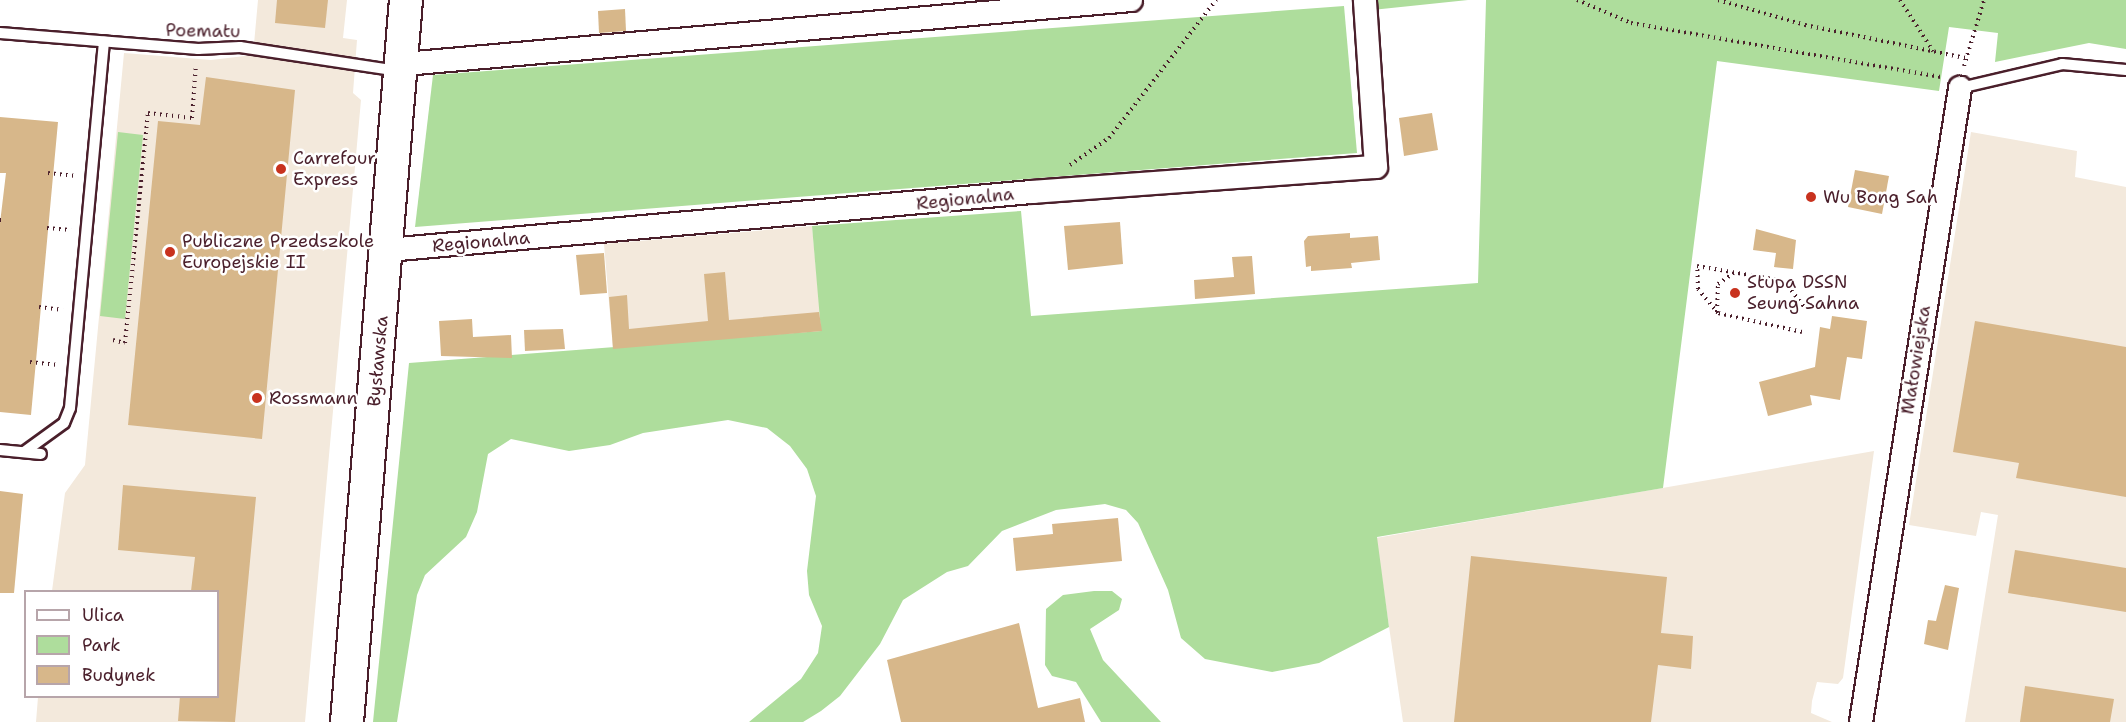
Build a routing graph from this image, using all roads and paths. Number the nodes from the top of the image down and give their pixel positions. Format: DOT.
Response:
graph roads {
  1 [pos="406,0"];
  2 [pos="1131,0"];
  3 [pos="1216,0"];
  4 [pos="1365,0"];
  5 [pos="1577,0"];
  6 [pos="1718,0"];
  7 [pos="1900,0"];
  8 [pos="1984,0"];
  9 [pos="0,33"];
  10 [pos="104,42"];
  11 [pos="198,49"];
  12 [pos="1933,51"];
  13 [pos="1966,58"];
  14 [pos="403,68"];
  15 [pos="2126,70"];
  16 [pos="1961,84"];
  17 [pos="48,173"];
  18 [pos="92,177"];
  19 [pos="1032,192"];
  20 [pos="47,228"];
  21 [pos="86,232"];
  22 [pos="388,250"];
  23 [pos="1735,272"];
  24 [pos="39,307"];
  25 [pos="1806,309"];
  26 [pos="79,311"];
  27 [pos="1718,313"];
  28 [pos="1802,332"];
  29 [pos="113,340"];
  30 [pos="30,362"];
  31 [pos="74,366"];
  32 [pos="0,450"];
  33 [pos="24,452"];
  34 [pos="41,454"];
  35 [pos="347,722"];
  36 [pos="1861,722"];
  1 -- 14 [label="street, Bysławska"];
  2 -- 14 [label="street"];
  3 -- 19 [label="path"];
  4 -- 19 [label="street, Regionalna"];
  5 -- 16 [label="path"];
  6 -- 12 [label="path"];
  7 -- 12 [label="path"];
  8 -- 13 [label="path"];
  9 -- 10 [label="lane, Poematu"];
  10 -- 11 [label="lane, Poematu"];
  10 -- 18 [label="lane"];
  11 -- 14 [label="lane, Poematu"];
  11 -- 29 [label="path"];
  12 -- 13 [label="path"];
  13 -- 16 [label="path"];
  14 -- 22 [label="street, Bysławska"];
  15 -- 16 [label="lane"];
  16 -- 36 [label="street, Małowiejska"];
  17 -- 18 [label="path"];
  18 -- 21 [label="lane"];
  19 -- 22 [label="street, Regionalna"];
  20 -- 21 [label="path"];
  21 -- 26 [label="lane"];
  22 -- 35 [label="street, Bysławska"];
  23 -- 25 [label="path"];
  23 -- 27 [label="path"];
  23 -- 27 [label="path"];
  24 -- 26 [label="path"];
  26 -- 31 [label="lane"];
  27 -- 28 [label="path"];
  30 -- 31 [label="path"];
  31 -- 33 [label="lane"];
  32 -- 33 [label="lane"];
  33 -- 34 [label="lane"];
}
